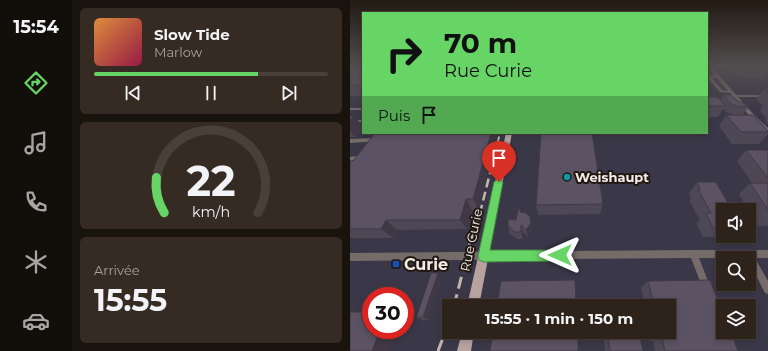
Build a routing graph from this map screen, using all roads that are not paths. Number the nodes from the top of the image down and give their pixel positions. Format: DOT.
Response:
graph roads {
  1 [pos="722,82"];
  2 [pos="732,94"];
  3 [pos="768,96"];
  4 [pos="350,109"];
  5 [pos="362,109"];
  6 [pos="350,121"];
  7 [pos="362,121"];
  8 [pos="768,131"];
  9 [pos="509,134"];
  10 [pos="350,141"];
  11 [pos="377,146"];
  12 [pos="368,154"];
  13 [pos="350,159"];
  14 [pos="693,254"];
  15 [pos="716,254"];
  16 [pos="756,254"];
  17 [pos="768,254"];
  18 [pos="484,256"];
  19 [pos="350,257"];
  20 [pos="756,267"];
  21 [pos="768,290"];
  22 [pos="708,292"];
  23 [pos="475,299"];
  24 [pos="467,339"];
  25 [pos="464,351"];
  1 -- 2 [label="street"];
  2 -- 3 [label="street"];
  2 -- 8 [label="street"];
  4 -- 5 [label="street"];
  6 -- 7 [label="street"];
  9 -- 18 [label="main road, Rue Curie"];
  10 -- 11 [label="street"];
  12 -- 13 [label="street"];
  14 -- 15 [label="street"];
  14 -- 18 [label="street"];
  14 -- 22 [label="street"];
  16 -- 17 [label="street"];
  18 -- 19 [label="street"];
  18 -- 23 [label="main road, Rue Curie"];
  20 -- 21 [label="street"];
  24 -- 25 [label="main road"];
}
